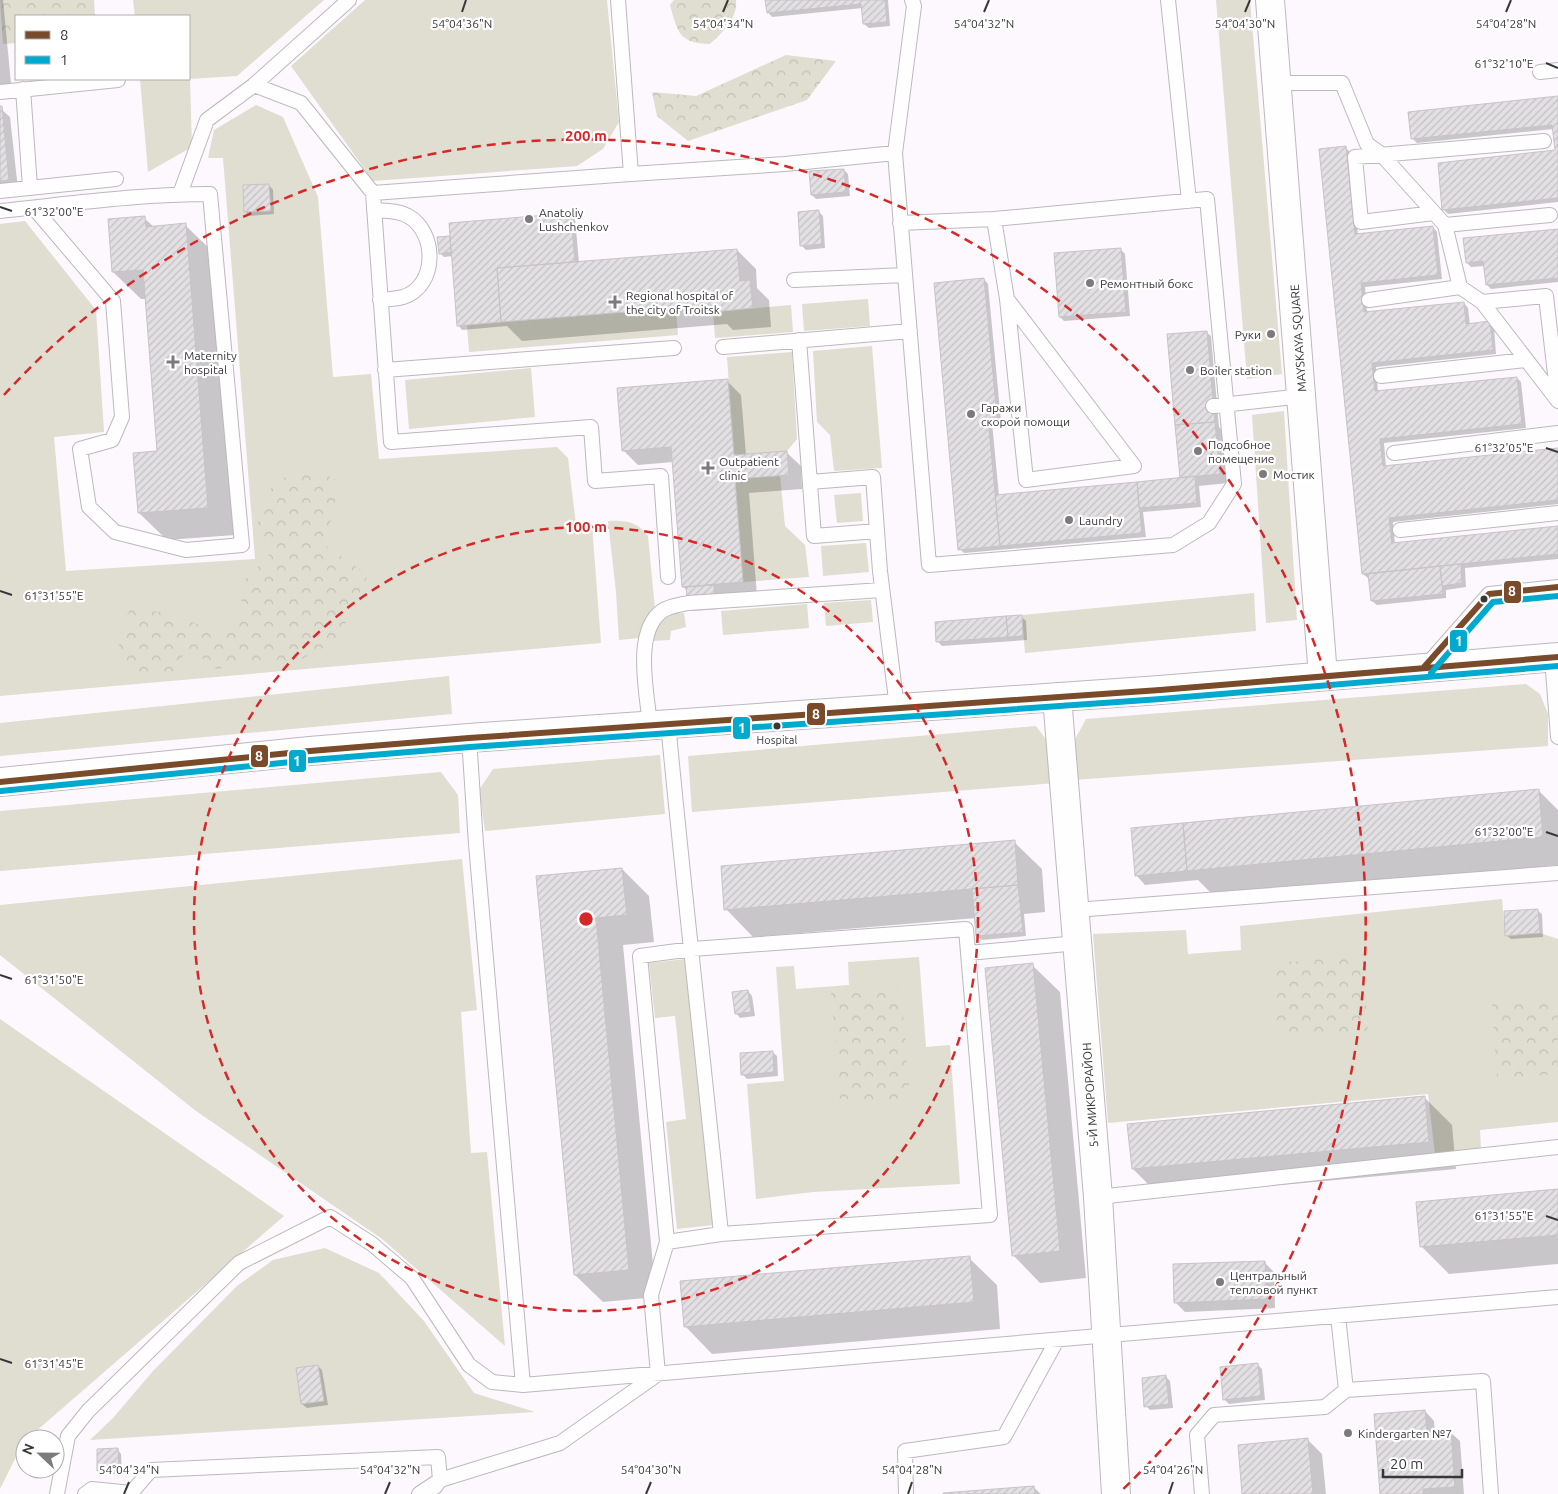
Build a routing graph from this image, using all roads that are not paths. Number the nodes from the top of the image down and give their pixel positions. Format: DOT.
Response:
graph roads {
  1 [pos="349,0"];
  2 [pos="618,0"];
  3 [pos="912,0"];
  4 [pos="1168,0"];
  5 [pos="1270,0"];
  6 [pos="1558,70"];
  7 [pos="1540,72"];
  8 [pos="118,80"];
  9 [pos="1278,83"];
  10 [pos="254,85"];
  11 [pos="23,89"];
  12 [pos="0,92"];
  13 [pos="1544,140"];
  14 [pos="895,154"];
  15 [pos="1381,154"];
  16 [pos="631,174"];
  17 [pos="116,179"];
  18 [pos="30,187"];
  19 [pos="0,191"];
  20 [pos="373,193"];
  21 [pos="180,194"];
  22 [pos="1188,201"];
  23 [pos="34,208"];
  24 [pos="374,210"];
  25 [pos="0,211"];
  26 [pos="1434,213"];
  27 [pos="1550,215"];
  28 [pos="994,219"];
  29 [pos="900,223"];
  30 [pos="1444,225"];
  31 [pos="905,275"];
  32 [pos="794,280"];
  33 [pos="1460,287"];
  34 [pos="1007,299"];
  35 [pos="380,300"];
  36 [pos="1369,300"];
  37 [pos="1482,302"];
  38 [pos="910,332"];
  39 [pos="799,340"];
  40 [pos="722,347"];
  41 [pos="674,348"];
  42 [pos="1526,360"];
  43 [pos="386,370"];
  44 [pos="1381,376"];
  45 [pos="1302,396"];
  46 [pos="1558,401"];
  47 [pos="1220,405"];
  48 [pos="1558,433"];
  49 [pos="1394,453"];
  50 [pos="810,482"];
  51 [pos="1558,513"];
  52 [pos="1400,530"];
  53 [pos="877,531"];
  54 [pos="668,577"];
  55 [pos="1558,587"];
  56 [pos="882,590"];
  57 [pos="1555,657"];
  58 [pos="1424,668"];
  59 [pos="1323,676"];
  60 [pos="1057,696"];
  61 [pos="897,708"];
  62 [pos="659,724"];
  63 [pos="1558,737"];
  64 [pos="469,738"];
  65 [pos="0,782"];
  66 [pos="1558,872"];
  67 [pos="1075,910"];
  68 [pos="1078,943"];
  69 [pos="692,950"];
  70 [pos="968,953"];
  71 [pos="1558,1147"];
  72 [pos="1098,1198"];
  73 [pos="721,1234"];
  74 [pos="667,1242"];
  75 [pos="1558,1297"];
  76 [pos="1338,1316"];
  77 [pos="1106,1336"];
  78 [pos="1058,1340"];
  79 [pos="658,1374"];
  80 [pos="523,1386"];
  81 [pos="1346,1390"];
  82 [pos="440,1480"];
  83 [pos="131,1493"];
  84 [pos="57,1494"];
  85 [pos="85,1494"];
  86 [pos="419,1494"];
  87 [pos="431,1494"];
  88 [pos="906,1494"];
  89 [pos="1116,1494"];
  90 [pos="1202,1494"];
  91 [pos="1490,1494"];
  1 -- 10 [label="lane"];
  2 -- 16 [label="lane"];
  3 -- 14 [label="lane"];
  4 -- 22 [label="lane"];
  5 -- 9 [label="street, MAYSKAYA SQUARE"];
  6 -- 7 [label="lane"];
  8 -- 11 [label="lane"];
  9 -- 15 [label="lane"];
  9 -- 45 [label="street, MAYSKAYA SQUARE"];
  10 -- 20 [label="lane"];
  10 -- 21 [label="lane"];
  11 -- 12 [label="lane"];
  11 -- 18 [label="lane"];
  13 -- 15 [label="lane"];
  14 -- 16 [label="lane"];
  14 -- 29 [label="lane"];
  15 -- 26 [label="lane"];
  15 -- 26 [label="lane"];
  16 -- 20 [label="lane"];
  17 -- 18 [label="lane"];
  18 -- 19 [label="lane"];
  20 -- 24 [label="lane"];
  21 -- 23 [label="lane"];
  21 -- 23 [label="lane"];
  22 -- 28 [label="lane"];
  22 -- 47 [label="lane"];
  23 -- 25 [label="lane"];
  24 -- 35 [label="lane"];
  24 -- 35 [label="lane"];
  26 -- 30 [label="lane"];
  27 -- 30 [label="lane"];
  28 -- 29 [label="lane"];
  28 -- 34 [label="lane"];
  29 -- 31 [label="lane"];
  30 -- 33 [label="lane"];
  31 -- 32 [label="lane"];
  31 -- 38 [label="lane"];
  33 -- 36 [label="lane"];
  33 -- 37 [label="lane"];
  34 -- 34 [label="lane"];
  35 -- 43 [label="lane"];
  37 -- 42 [label="lane"];
  37 -- 46 [label="lane"];
  38 -- 39 [label="lane"];
  38 -- 47 [label="lane"];
  39 -- 40 [label="lane"];
  39 -- 50 [label="lane"];
  41 -- 43 [label="lane"];
  42 -- 44 [label="lane"];
  42 -- 46 [label="lane"];
  43 -- 54 [label="lane"];
  45 -- 47 [label="lane"];
  45 -- 59 [label="street, MAYSKAYA SQUARE"];
  48 -- 49 [label="lane"];
  50 -- 53 [label="lane"];
  50 -- 53 [label="lane"];
  51 -- 52 [label="lane"];
  53 -- 56 [label="lane"];
  55 -- 58 [label="lane"];
  56 -- 61 [label="lane"];
  56 -- 62 [label="lane"];
  57 -- 58 [label="street"];
  57 -- 63 [label="lane"];
  58 -- 59 [label="street"];
  59 -- 60 [label="street"];
  60 -- 61 [label="street"];
  60 -- 67 [label="street, 5-Й МИКРОРАЙОН"];
  61 -- 62 [label="street"];
  62 -- 64 [label="street"];
  62 -- 69 [label="lane"];
  64 -- 65 [label="street"];
  64 -- 80 [label="lane"];
  66 -- 67 [label="lane"];
  67 -- 68 [label="street, 5-Й МИКРОРАЙОН"];
  68 -- 70 [label="lane"];
  68 -- 72 [label="street, 5-Й МИКРОРАЙОН"];
  69 -- 70 [label="lane"];
  69 -- 73 [label="lane"];
  69 -- 74 [label="lane"];
  70 -- 73 [label="lane"];
  71 -- 72 [label="lane"];
  72 -- 77 [label="street, 5-Й МИКРОРАЙОН"];
  73 -- 74 [label="lane"];
  74 -- 79 [label="lane"];
  75 -- 76 [label="lane"];
  76 -- 77 [label="lane"];
  76 -- 81 [label="lane"];
  77 -- 78 [label="lane"];
  77 -- 89 [label="street, 5-Й МИКРОРАЙОН"];
  78 -- 79 [label="lane"];
  78 -- 88 [label="lane"];
  79 -- 80 [label="lane"];
  79 -- 82 [label="lane"];
  80 -- 84 [label="lane"];
  81 -- 90 [label="lane"];
  81 -- 91 [label="lane"];
  82 -- 83 [label="lane"];
  82 -- 86 [label="lane"];
  82 -- 87 [label="lane"];
  83 -- 85 [label="lane"];
}
